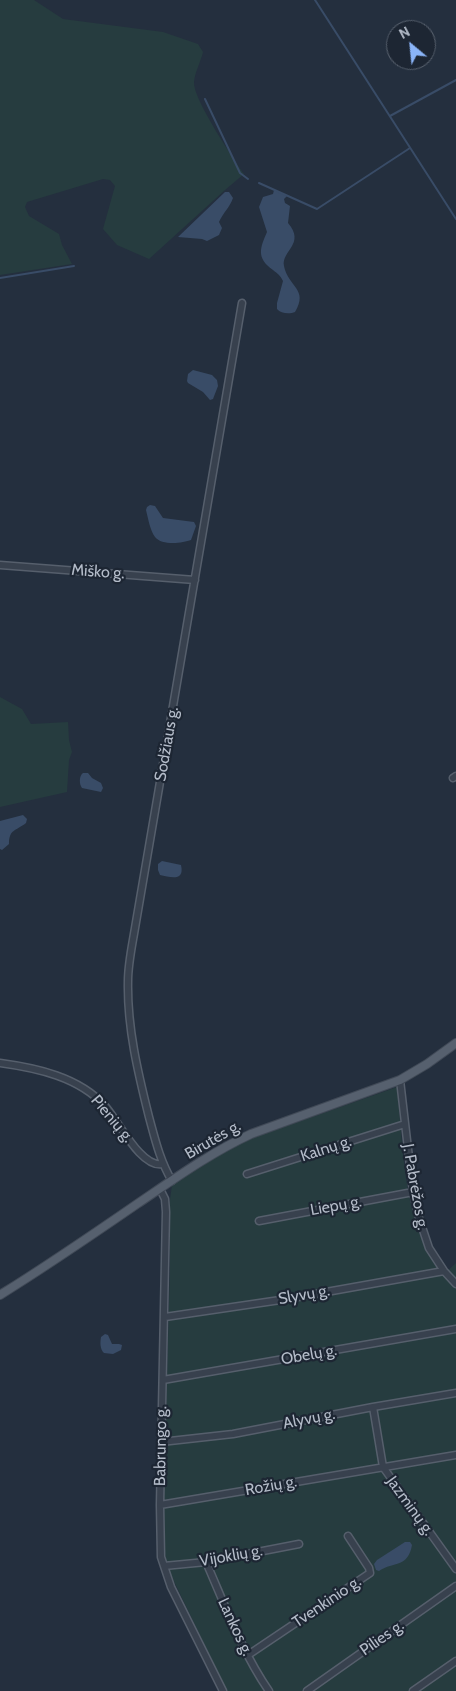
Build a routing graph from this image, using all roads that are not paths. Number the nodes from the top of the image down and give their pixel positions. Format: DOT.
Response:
graph roads {
  1 [pos="242,303"];
  2 [pos="0,565"];
  3 [pos="195,580"];
  4 [pos="456,1043"];
  5 [pos="0,1063"];
  6 [pos="400,1080"];
  7 [pos="405,1124"];
  8 [pos="162,1164"];
  9 [pos="247,1174"];
  10 [pos="172,1181"];
  11 [pos="160,1189"];
  12 [pos="413,1192"];
  13 [pos="259,1221"];
  14 [pos="444,1271"];
  15 [pos="456,1284"];
  16 [pos="0,1295"];
  17 [pos="165,1318"];
  18 [pos="456,1329"];
  19 [pos="163,1380"];
  20 [pos="456,1393"];
  21 [pos="373,1407"];
  22 [pos="161,1442"];
  23 [pos="456,1455"];
  24 [pos="383,1467"];
  25 [pos="160,1505"];
  26 [pos="348,1536"];
  27 [pos="299,1544"];
  28 [pos="206,1562"];
  29 [pos="164,1566"];
  30 [pos="456,1569"];
  31 [pos="456,1586"];
  32 [pos="248,1654"];
  33 [pos="456,1661"];
  34 [pos="223,1691"];
  35 [pos="269,1691"];
  36 [pos="307,1691"];
  37 [pos="413,1691"];
  1 -- 3 [label="street, Sodžiaus g."];
  2 -- 3 [label="street, Miško g."];
  3 -- 8 [label="street, Sodžiaus g."];
  4 -- 6 [label="main road, Birutės g."];
  5 -- 8 [label="street, Pienių g."];
  6 -- 7 [label="street, J. Pabrėžos g."];
  6 -- 10 [label="main road, Birutės g."];
  7 -- 9 [label="street, Kalnų g."];
  7 -- 12 [label="street, J. Pabrėžos g."];
  8 -- 10 [label="street, Sodžiaus g."];
  10 -- 11 [label="main road, Birutės g."];
  11 -- 16 [label="main road, Birutės g."];
  11 -- 17 [label="street, Babrungo g."];
  12 -- 13 [label="street, Liepų g."];
  12 -- 14 [label="street, J. Pabrėžos g."];
  14 -- 15 [label="street, J. Pabrėžos g."];
  14 -- 17 [label="street, Slyvų g."];
  17 -- 19 [label="street, Babrungo g."];
  18 -- 19 [label="street, Obelų g."];
  19 -- 22 [label="street, Babrungo g."];
  20 -- 21 [label="street, Alyvų g."];
  21 -- 22 [label="street, Alyvų g."];
  21 -- 24 [label="street, Jazminų g."];
  22 -- 25 [label="street, Babrungo g."];
  23 -- 24 [label="street, Rožių g."];
  24 -- 25 [label="street, Rožių g."];
  24 -- 30 [label="street, Jazminų g."];
  25 -- 29 [label="street, Babrungo g."];
  26 -- 32 [label="street, Tvenkinio g."];
  27 -- 28 [label="street, Vijoklių g."];
  28 -- 29 [label="street, Vijoklių g."];
  28 -- 32 [label="street, Lankos g."];
  29 -- 34 [label="street, Babrungo g."];
  31 -- 36 [label="street, Pilies g."];
  32 -- 35 [label="street, Lankos g."];
  33 -- 37 [label="street"];
}
